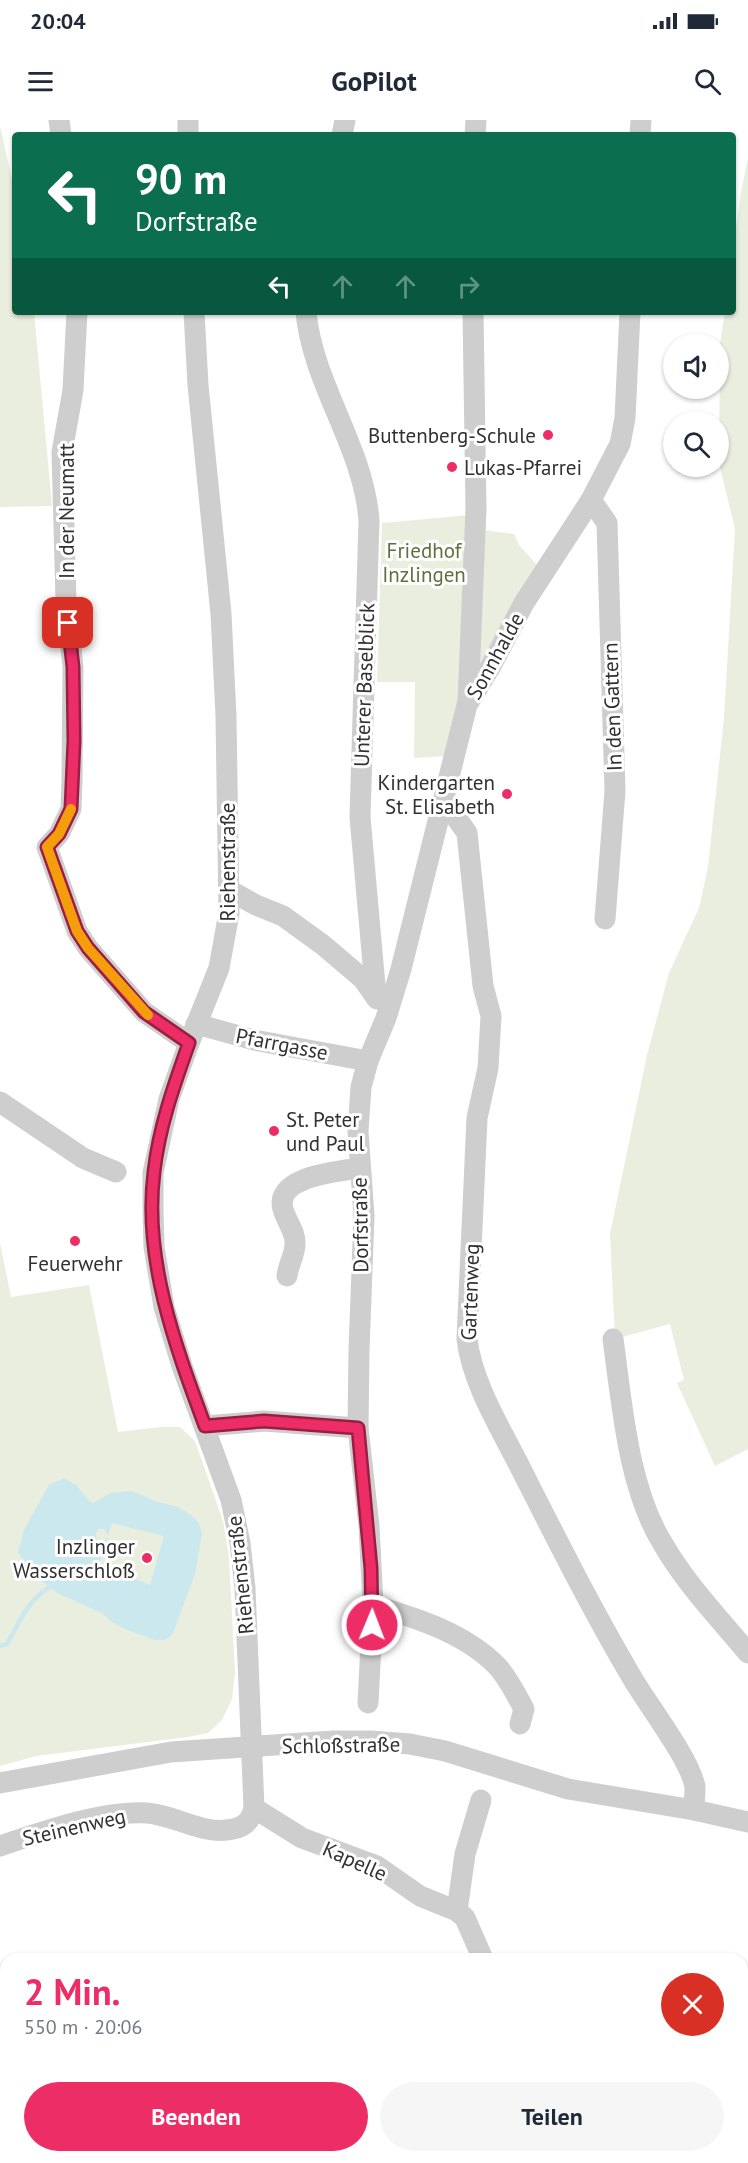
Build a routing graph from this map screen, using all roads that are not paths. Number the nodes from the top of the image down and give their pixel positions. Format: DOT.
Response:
graph roads {
  1 [pos="77,315"];
  2 [pos="194,315"];
  3 [pos="307,315"];
  4 [pos="473,315"];
  5 [pos="630,315"];
  6 [pos="591,500"];
  7 [pos="467,705"];
  8 [pos="444,800"];
  9 [pos="47,847"];
  10 [pos="229,890"];
  11 [pos="605,919"];
  12 [pos="376,997"];
  13 [pos="386,1018"];
  14 [pos="193,1034"];
  15 [pos="368,1061"];
  16 [pos="0,1102"];
  17 [pos="359,1168"];
  18 [pos="116,1172"];
  19 [pos="287,1276"];
  20 [pos="613,1339"];
  21 [pos="205,1426"];
  22 [pos="358,1428"];
  23 [pos="373,1605"];
  24 [pos="748,1653"];
  25 [pos="368,1703"];
  26 [pos="520,1724"];
  27 [pos="252,1747"];
  28 [pos="0,1783"];
  29 [pos="482,1800"];
  30 [pos="254,1808"];
  31 [pos="694,1810"];
  32 [pos="748,1822"];
  33 [pos="0,1846"];
  34 [pos="457,1911"];
  35 [pos="480,1953"];
  1 -- 9 [label="street, In der Neumatt"];
  2 -- 10 [label="street, Riehenstraße"];
  3 -- 12 [label="street, Unterer Baselblick"];
  4 -- 7 [label="street"];
  5 -- 6 [label="street, Sonnhalde"];
  6 -- 7 [label="street, Sonnhalde"];
  6 -- 11 [label="street, In den Gattern"];
  7 -- 8 [label="street, Sonnhalde"];
  8 -- 13 [label="street, Sonnhalde"];
  8 -- 31 [label="street, Gartenweg"];
  9 -- 14 [label="street, Pfarrgasse"];
  10 -- 12 [label="street"];
  10 -- 14 [label="street, Riehenstraße"];
  12 -- 13 [label="street"];
  13 -- 15 [label="street, Dorfstraße"];
  14 -- 15 [label="street, Pfarrgasse"];
  14 -- 21 [label="street, Riehenstraße"];
  15 -- 17 [label="street, Dorfstraße"];
  16 -- 18 [label="street"];
  17 -- 19 [label="street"];
  17 -- 22 [label="street, Dorfstraße"];
  20 -- 24 [label="street"];
  21 -- 22 [label="street"];
  21 -- 27 [label="street, Riehenstraße"];
  22 -- 23 [label="street, Dorfstraße"];
  23 -- 25 [label="street, Dorfstraße"];
  23 -- 26 [label="street"];
  27 -- 28 [label="street, Schloßstraße"];
  27 -- 30 [label="street"];
  27 -- 31 [label="street, Schloßstraße"];
  29 -- 34 [label="street"];
  30 -- 33 [label="street, Steinenweg"];
  30 -- 34 [label="street, Kapelle"];
  31 -- 32 [label="street, Schloßstraße"];
  34 -- 35 [label="street"];
}
